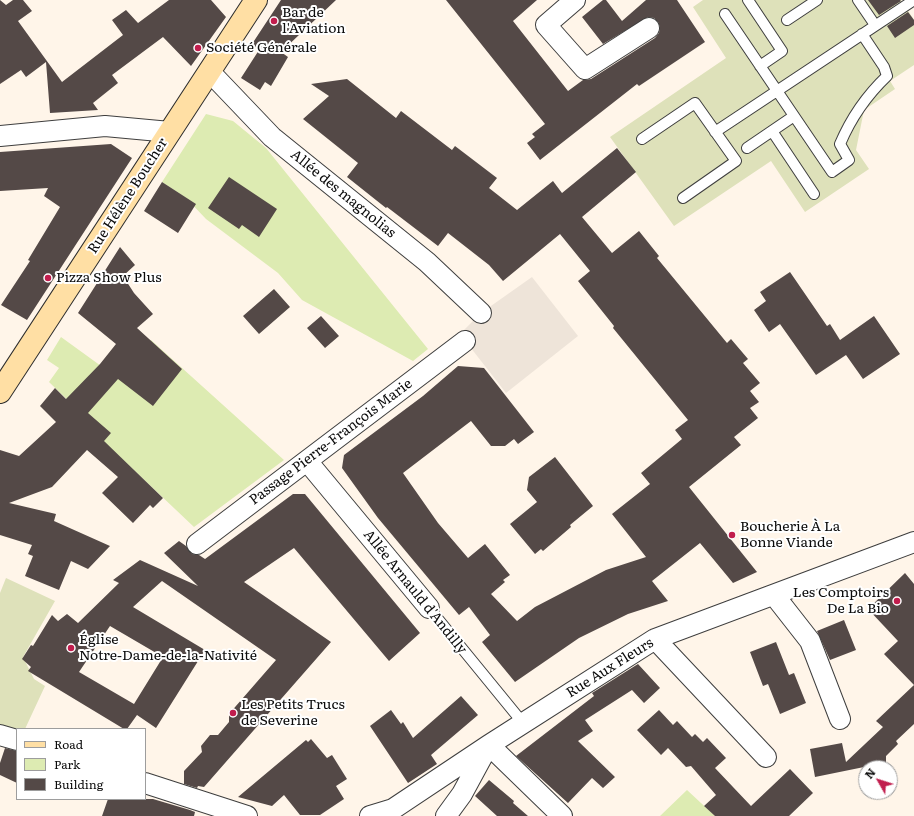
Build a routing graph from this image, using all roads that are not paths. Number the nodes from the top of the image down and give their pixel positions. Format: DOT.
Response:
graph roads {
  1 [pos="256,0"];
  2 [pos="576,0"];
  3 [pos="748,0"];
  4 [pos="817,0"];
  5 [pos="858,0"];
  6 [pos="914,0"];
  7 [pos="724,14"];
  8 [pos="787,20"];
  9 [pos="875,25"];
  10 [pos="649,28"];
  11 [pos="862,34"];
  12 [pos="760,66"];
  13 [pos="209,71"];
  14 [pos="776,91"];
  15 [pos="794,116"];
  16 [pos="772,131"];
  17 [pos="3,132"];
  18 [pos="170,132"];
  19 [pos="715,132"];
  20 [pos="642,139"];
  21 [pos="746,148"];
  22 [pos="814,194"];
  23 [pos="683,198"];
  24 [pos="481,314"];
  25 [pos="465,341"];
  26 [pos="0,392"];
  27 [pos="307,460"];
  28 [pos="914,542"];
  29 [pos="197,544"];
  30 [pos="774,595"];
  31 [pos="429,608"];
  32 [pos="655,639"];
  33 [pos="840,719"];
  34 [pos="523,723"];
  35 [pos="0,735"];
  36 [pos="16,740"];
  37 [pos="489,745"];
  38 [pos="766,757"];
  39 [pos="146,783"];
  40 [pos="247,816"];
  41 [pos="370,816"];
  42 [pos="446,816"];
  43 [pos="562,816"];
  1 -- 13 [label="street, Rue Hélène Boucher"];
  2 -- 10 [label="street"];
  3 -- 12 [label="lane"];
  4 -- 8 [label="lane"];
  5 -- 9 [label="lane"];
  6 -- 9 [label="lane"];
  7 -- 12 [label="lane"];
  9 -- 11 [label="lane"];
  11 -- 14 [label="lane"];
  11 -- 15 [label="lane"];
  12 -- 14 [label="lane"];
  13 -- 18 [label="street, Rue Hélène Boucher"];
  13 -- 24 [label="street, Allée des magnolias"];
  14 -- 15 [label="lane"];
  14 -- 19 [label="lane"];
  15 -- 16 [label="lane"];
  16 -- 21 [label="lane"];
  16 -- 22 [label="lane"];
  17 -- 18 [label="street"];
  18 -- 26 [label="street, Rue Hélène Boucher"];
  19 -- 20 [label="lane"];
  19 -- 23 [label="lane"];
  25 -- 27 [label="street, Passage Pierre-François Marie"];
  27 -- 29 [label="street, Passage Pierre-François Marie"];
  27 -- 31 [label="street, Allée Arnauld d'Andilly"];
  28 -- 30 [label="street, Rue Aux Fleurs"];
  30 -- 32 [label="street, Rue Aux Fleurs"];
  30 -- 33 [label="street"];
  31 -- 34 [label="lane, Allée Arnauld d'Andilly"];
  32 -- 34 [label="street, Rue Aux Fleurs"];
  32 -- 38 [label="street"];
  34 -- 37 [label="street, Rue Aux Fleurs"];
  35 -- 36 [label="street"];
  37 -- 41 [label="street, Rue Aux Fleurs"];
  37 -- 42 [label="street"];
  37 -- 43 [label="street"];
  39 -- 40 [label="street"];
}
